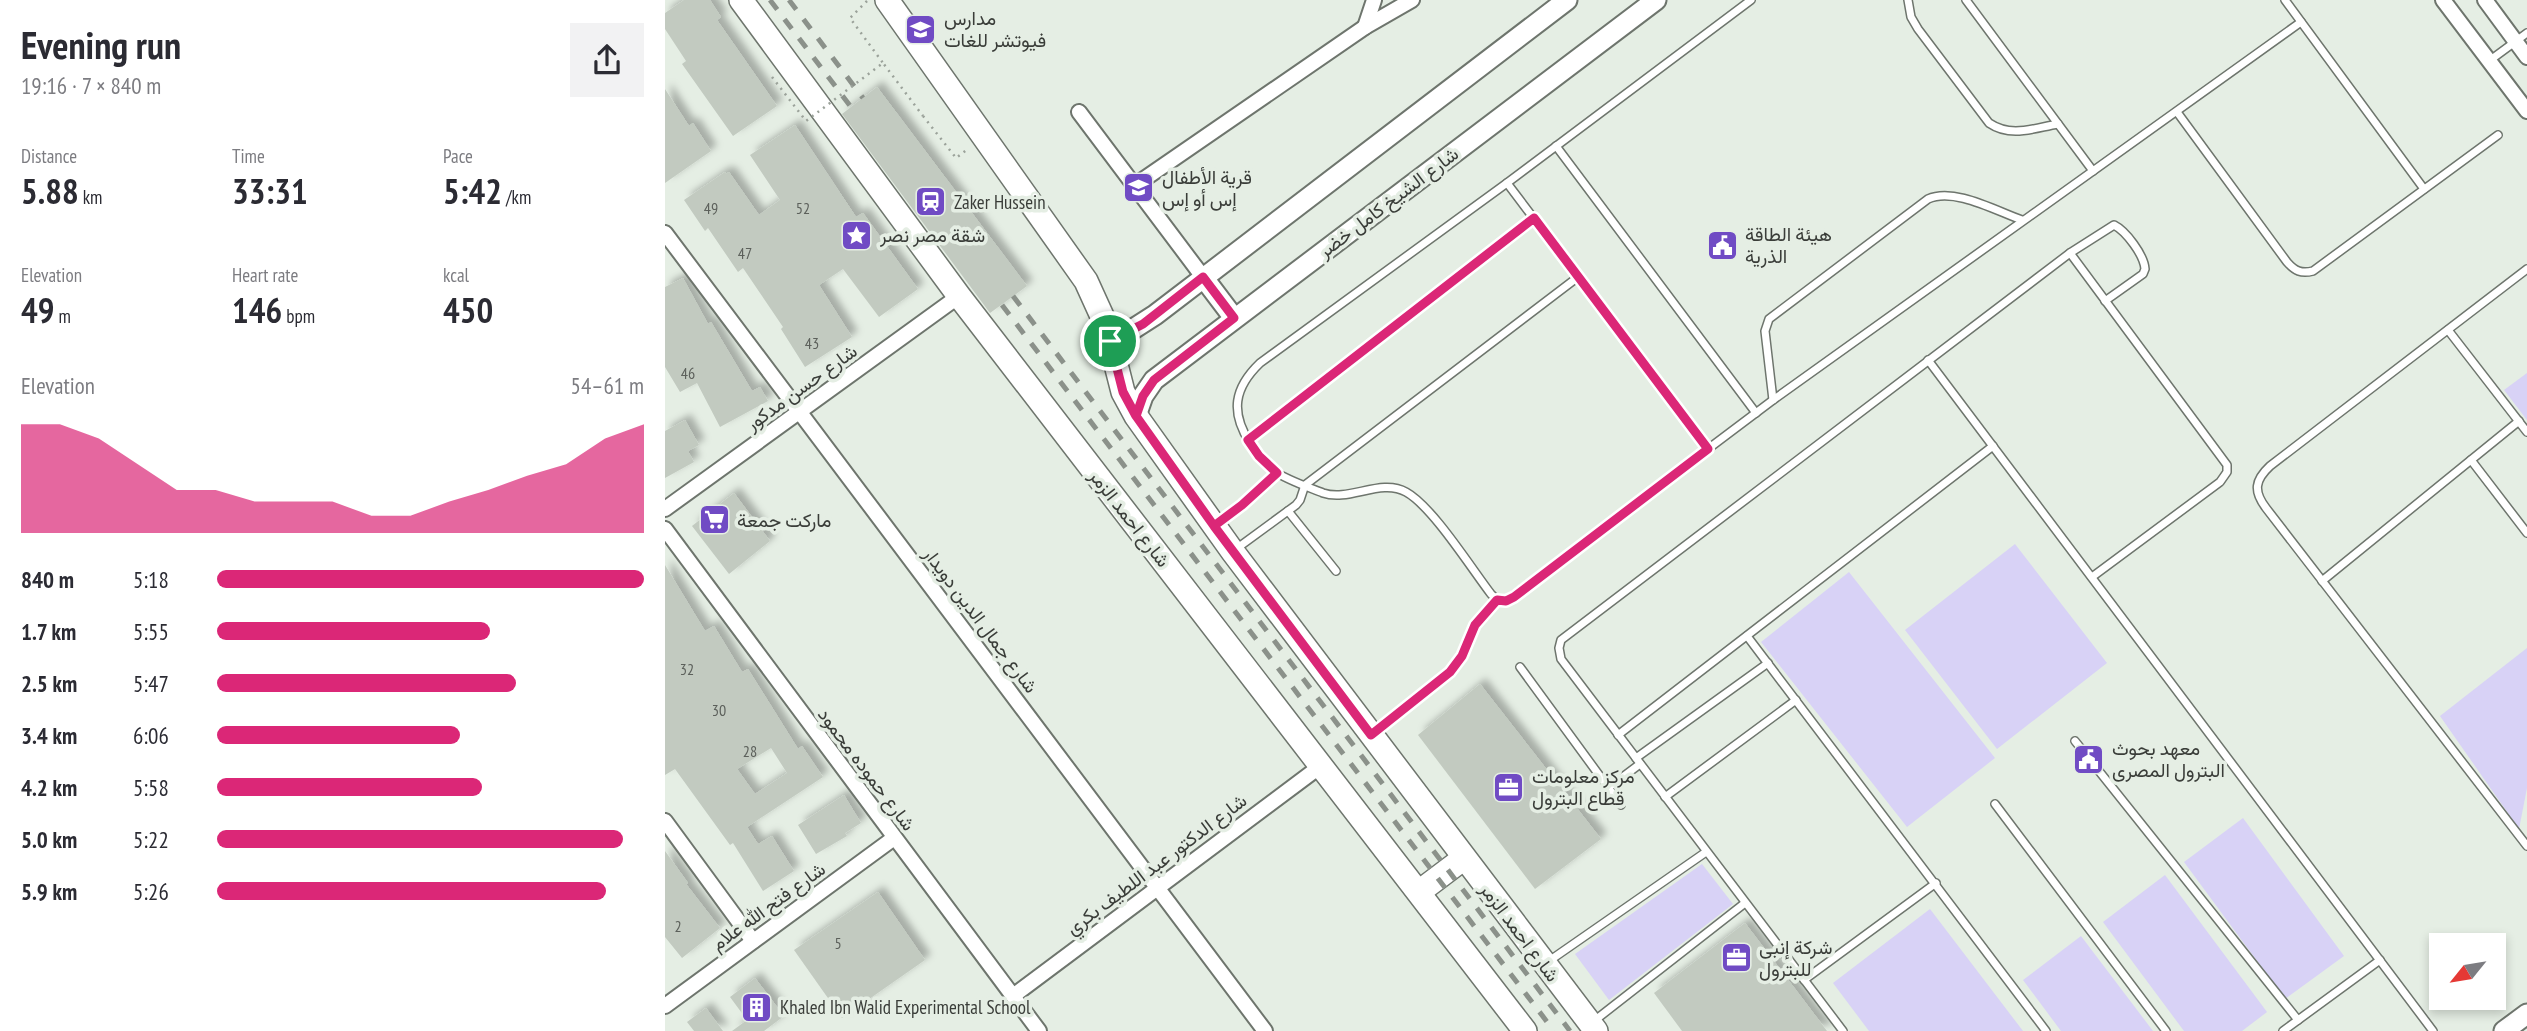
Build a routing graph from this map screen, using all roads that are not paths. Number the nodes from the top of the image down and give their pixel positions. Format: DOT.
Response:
graph roads {
  1 [pos="741,0"];
  2 [pos="887,0"];
  3 [pos="1374,0"];
  4 [pos="1412,0"];
  5 [pos="1567,0"];
  6 [pos="1656,0"];
  7 [pos="1751,0"];
  8 [pos="1908,0"];
  9 [pos="1966,0"];
  10 [pos="2285,0"];
  11 [pos="2443,0"];
  12 [pos="2486,0"];
  13 [pos="2301,22"];
  14 [pos="1365,27"];
  15 [pos="2521,37"];
  16 [pos="2527,57"];
  17 [pos="2489,61"];
  18 [pos="2527,111"];
  19 [pos="1079,112"];
  20 [pos="2177,112"];
  21 [pos="2058,124"];
  22 [pos="2498,135"];
  23 [pos="1556,146"];
  24 [pos="2093,171"];
  25 [pos="1507,183"];
  26 [pos="1134,186"];
  27 [pos="2424,189"];
  28 [pos="1534,218"];
  29 [pos="2022,220"];
  30 [pos="665,233"];
  31 [pos="2070,253"];
  32 [pos="2527,269"];
  33 [pos="1203,277"];
  34 [pos="1578,277"];
  35 [pos="959,296"];
  36 [pos="2105,301"];
  37 [pos="1234,318"];
  38 [pos="2448,330"];
  39 [pos="1110,341"];
  40 [pos="1928,360"];
  41 [pos="1773,400"];
  42 [pos="800,412"];
  43 [pos="1756,413"];
  44 [pos="1136,416"];
  45 [pos="2519,421"];
  46 [pos="2527,432"];
  47 [pos="1248,440"];
  48 [pos="1993,446"];
  49 [pos="1708,449"];
  50 [pos="2471,460"];
  51 [pos="1277,473"];
  52 [pos="1305,485"];
  53 [pos="665,509"];
  54 [pos="1288,511"];
  55 [pos="1214,526"];
  56 [pos="665,529"];
  57 [pos="2527,533"];
  58 [pos="1233,552"];
  59 [pos="1336,571"];
  60 [pos="2092,577"];
  61 [pos="2322,580"];
  62 [pos="1497,600"];
  63 [pos="1747,636"];
  64 [pos="1768,663"];
  65 [pos="1520,667"];
  66 [pos="1796,700"];
  67 [pos="1371,735"];
  68 [pos="1618,735"];
  69 [pos="2075,741"];
  70 [pos="1638,761"];
  71 [pos="1322,765"];
  72 [pos="1608,788"];
  73 [pos="1665,797"];
  74 [pos="1621,804"];
  75 [pos="1995,804"];
  76 [pos="665,821"];
  77 [pos="894,838"];
  78 [pos="2527,846"];
  79 [pos="1706,852"];
  80 [pos="1464,858"];
  81 [pos="1936,883"];
  82 [pos="1157,887"];
  83 [pos="1419,892"];
  84 [pos="1745,903"];
  85 [pos="753,941"];
  86 [pos="2380,960"];
  87 [pos="1545,964"];
  88 [pos="1804,979"];
  89 [pos="1013,996"];
  90 [pos="665,1006"];
  91 [pos="2527,1014"];
  92 [pos="2298,1020"];
  93 [pos="1593,1027"];
  94 [pos="1039,1031"];
  95 [pos="1265,1031"];
  96 [pos="1525,1031"];
  97 [pos="1843,1031"];
  98 [pos="2046,1031"];
  99 [pos="2166,1031"];
  100 [pos="2283,1031"];
  101 [pos="2434,1031"];
  102 [pos="2504,1031"];
  1 -- 35 [label="main road, شارع احمد الزمر"];
  2 -- 39 [label="main road, شارع احمد الزمر"];
  3 -- 14 [label="street"];
  4 -- 14 [label="street"];
  5 -- 33 [label="main road"];
  6 -- 37 [label="main road, شارع الشيخ كامل خضر"];
  7 -- 23 [label="lane"];
  8 -- 21 [label="lane"];
  9 -- 21 [label="lane"];
  10 -- 13 [label="lane"];
  11 -- 17 [label="street"];
  12 -- 15 [label="street"];
  13 -- 20 [label="lane"];
  13 -- 27 [label="lane"];
  14 -- 26 [label="street"];
  15 -- 16 [label="street"];
  15 -- 17 [label="lane"];
  17 -- 18 [label="street"];
  19 -- 26 [label="street"];
  20 -- 24 [label="lane"];
  20 -- 27 [label="lane"];
  21 -- 24 [label="lane"];
  22 -- 27 [label="lane"];
  23 -- 25 [label="lane"];
  23 -- 43 [label="lane"];
  24 -- 29 [label="lane"];
  25 -- 28 [label="lane"];
  25 -- 47 [label="lane"];
  26 -- 33 [label="street"];
  28 -- 34 [label="lane"];
  28 -- 47 [label="lane"];
  29 -- 41 [label="lane"];
  29 -- 41 [label="lane"];
  30 -- 42 [label="street, شارع جمال الدين دويدار"];
  31 -- 36 [label="lane"];
  31 -- 36 [label="lane"];
  31 -- 40 [label="lane"];
  32 -- 38 [label="lane"];
  33 -- 37 [label="main road"];
  33 -- 39 [label="main road"];
  34 -- 49 [label="lane"];
  34 -- 52 [label="lane"];
  35 -- 42 [label="street, شارع حسن مدكور"];
  35 -- 71 [label="main road, شارع احمد الزمر"];
  36 -- 60 [label="lane"];
  37 -- 44 [label="main road, شارع الشيخ كامل خضر"];
  38 -- 45 [label="lane"];
  38 -- 61 [label="lane"];
  39 -- 44 [label="main road, شارع احمد الزمر"];
  40 -- 48 [label="lane"];
  40 -- 68 [label="lane"];
  41 -- 43 [label="lane"];
  42 -- 53 [label="street, شارع حسن مدكور"];
  42 -- 82 [label="street, شارع جمال الدين دويدار"];
  43 -- 49 [label="lane"];
  44 -- 55 [label="main road, شارع احمد الزمر"];
  45 -- 46 [label="lane"];
  45 -- 50 [label="lane"];
  47 -- 51 [label="lane"];
  48 -- 60 [label="lane"];
  48 -- 63 [label="lane"];
  49 -- 62 [label="lane"];
  50 -- 57 [label="lane"];
  50 -- 61 [label="lane"];
  51 -- 52 [label="lane"];
  51 -- 55 [label="lane"];
  52 -- 54 [label="lane"];
  52 -- 62 [label="lane"];
  54 -- 58 [label="lane"];
  54 -- 59 [label="lane"];
  55 -- 58 [label="main road, شارع احمد الزمر"];
  56 -- 77 [label="street, شارع حموده محمود"];
  58 -- 67 [label="main road, شارع احمد الزمر"];
  60 -- 86 [label="lane"];
  61 -- 78 [label="lane"];
  62 -- 67 [label="lane"];
  63 -- 64 [label="lane"];
  63 -- 68 [label="lane"];
  64 -- 66 [label="lane"];
  64 -- 70 [label="lane"];
  65 -- 72 [label="lane"];
  66 -- 73 [label="lane"];
  66 -- 81 [label="lane"];
  67 -- 80 [label="main road, شارع احمد الزمر"];
  68 -- 70 [label="lane"];
  69 -- 92 [label="lane"];
  70 -- 72 [label="lane"];
  70 -- 73 [label="lane"];
  71 -- 82 [label="street, شارع الدكتور عبد اللطيف بكري"];
  71 -- 83 [label="main road, شارع احمد الزمر"];
  72 -- 74 [label="lane"];
  73 -- 79 [label="lane"];
  75 -- 99 [label="lane"];
  76 -- 85 [label="street"];
  77 -- 85 [label="street, شارع فتح الله علام"];
  77 -- 89 [label="street, شارع حموده محمود"];
  79 -- 84 [label="lane"];
  79 -- 87 [label="lane"];
  80 -- 83 [label="main road"];
  80 -- 87 [label="main road, شارع احمد الزمر"];
  81 -- 88 [label="lane"];
  81 -- 98 [label="lane"];
  82 -- 89 [label="street, شارع الدكتور عبد اللطيف بكري"];
  82 -- 95 [label="street, شارع جمال الدين دويدار"];
  83 -- 96 [label="main road, شارع احمد الزمر"];
  84 -- 88 [label="lane"];
  84 -- 93 [label="lane"];
  85 -- 90 [label="street, شارع فتح الله علام"];
  86 -- 92 [label="lane"];
  86 -- 101 [label="lane"];
  87 -- 93 [label="main road, شارع احمد الزمر"];
  88 -- 97 [label="lane"];
  89 -- 94 [label="street, شارع حموده محمود"];
  91 -- 102 [label="main road"];
  92 -- 100 [label="lane"];
}
